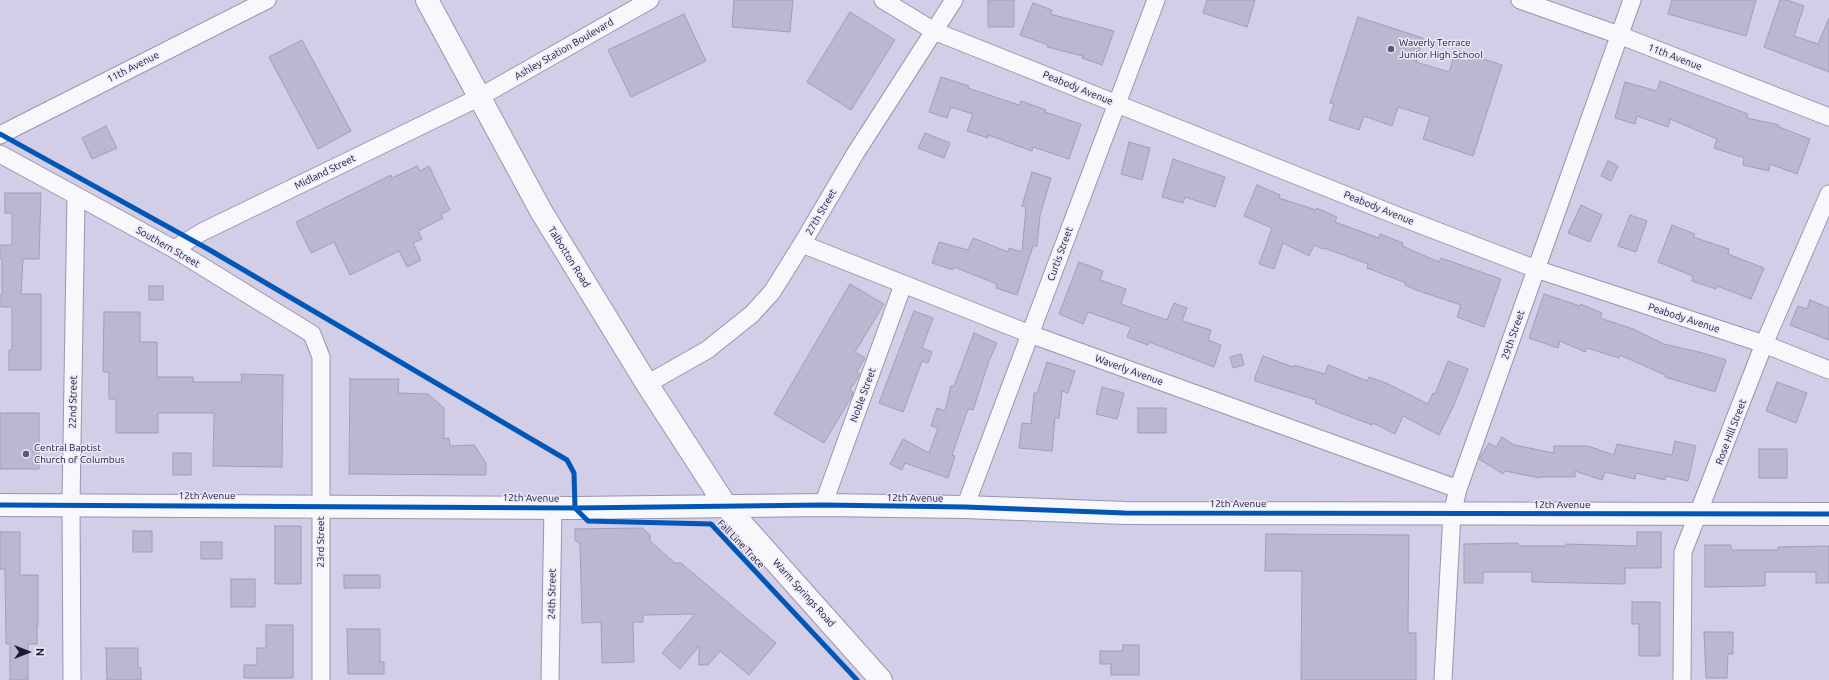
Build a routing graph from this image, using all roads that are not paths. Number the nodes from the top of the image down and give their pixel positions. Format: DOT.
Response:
graph roads {
  1 [pos="267,0"];
  2 [pos="427,0"];
  3 [pos="650,0"];
  4 [pos="883,0"];
  5 [pos="954,0"];
  6 [pos="1156,0"];
  7 [pos="1520,0"];
  8 [pos="1632,0"];
  9 [pos="934,31"];
  10 [pos="1619,35"];
  11 [pos="478,98"];
  12 [pos="1116,104"];
  13 [pos="1829,117"];
  14 [pos="2,129"];
  15 [pos="0,154"];
  16 [pos="1829,194"];
  17 [pos="76,196"];
  18 [pos="802,244"];
  19 [pos="174,250"];
  20 [pos="1536,269"];
  21 [pos="903,285"];
  22 [pos="1030,334"];
  23 [pos="1764,344"];
  24 [pos="321,356"];
  25 [pos="1829,370"];
  26 [pos="647,384"];
  27 [pos="1458,489"];
  28 [pos="71,504"];
  29 [pos="0,505"];
  30 [pos="823,505"];
  31 [pos="321,506"];
  32 [pos="726,506"];
  33 [pos="965,507"];
  34 [pos="553,508"];
  35 [pos="1452,514"];
  36 [pos="1699,514"];
  37 [pos="1829,514"];
  38 [pos="72,680"];
  39 [pos="322,680"];
  40 [pos="550,680"];
  41 [pos="881,680"];
  42 [pos="1443,680"];
  43 [pos="1682,680"];
  1 -- 14 [label="street, 11th Avenue"];
  2 -- 11 [label="street, Talbotton Road"];
  3 -- 11 [label="street, Ashley Station Boulevard"];
  4 -- 9 [label="street, Peabody Avenue"];
  5 -- 9 [label="street, 27th Street"];
  6 -- 12 [label="street, Curtis Street"];
  7 -- 10 [label="street, 11th Avenue"];
  8 -- 10 [label="street, 29th Street"];
  9 -- 12 [label="street, Peabody Avenue"];
  9 -- 18 [label="street, 27th Street"];
  10 -- 13 [label="street, 11th Avenue"];
  10 -- 20 [label="street, 29th Street"];
  11 -- 19 [label="street, Midland Street"];
  11 -- 26 [label="street, Talbotton Road"];
  12 -- 20 [label="street, Peabody Avenue"];
  12 -- 22 [label="street, Curtis Street"];
  15 -- 17 [label="street, Southern Street"];
  16 -- 23 [label="street, Rose Hill Street"];
  17 -- 19 [label="street, Southern Street"];
  17 -- 28 [label="street, 22nd Street"];
  18 -- 21 [label="street, Waverly Avenue"];
  18 -- 26 [label="street, 27th Street"];
  19 -- 24 [label="street, Southern Street"];
  20 -- 23 [label="street, Peabody Avenue"];
  20 -- 27 [label="street, 29th Street"];
  21 -- 22 [label="street, Waverly Avenue"];
  21 -- 30 [label="street, Noble Street"];
  22 -- 27 [label="street, Waverly Avenue"];
  22 -- 33 [label="street, Curtis Street"];
  23 -- 25 [label="street, Peabody Avenue"];
  23 -- 36 [label="street, Rose Hill Street"];
  24 -- 31 [label="street, 23rd Street"];
  26 -- 32 [label="street, Talbotton Road"];
  27 -- 35 [label="street, 29th Street"];
  28 -- 29 [label="street, 12th Avenue"];
  28 -- 31 [label="street, 12th Avenue"];
  28 -- 38 [label="street, 22nd Street"];
  30 -- 32 [label="street, 12th Avenue"];
  30 -- 33 [label="street, 12th Avenue"];
  31 -- 34 [label="street, 12th Avenue"];
  31 -- 39 [label="street, 23rd Street"];
  32 -- 34 [label="street, 12th Avenue"];
  32 -- 41 [label="street, Warm Springs Road"];
  33 -- 35 [label="street, 12th Avenue"];
  34 -- 40 [label="street, 24th Street"];
  35 -- 36 [label="street, 12th Avenue"];
  35 -- 42 [label="street, 29th Street"];
  36 -- 37 [label="street, 12th Avenue"];
  36 -- 43 [label="street, Rose Hill Street"];
}
